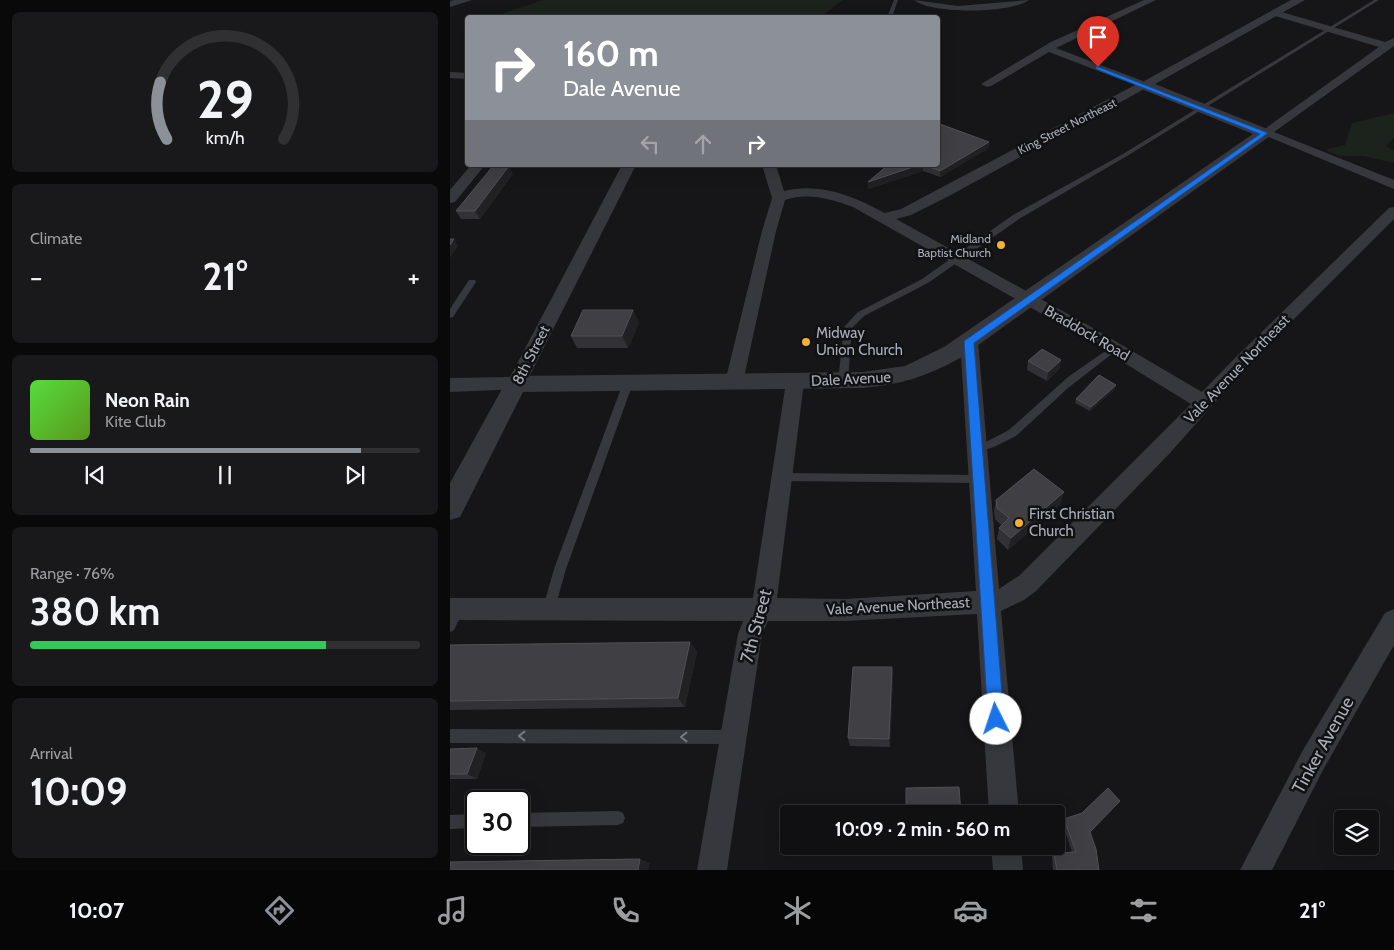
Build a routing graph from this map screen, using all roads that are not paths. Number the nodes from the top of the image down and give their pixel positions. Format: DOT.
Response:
graph roads {
  1 [pos="467,0"];
  2 [pos="896,0"];
  3 [pos="919,0"];
  4 [pos="1024,0"];
  5 [pos="1151,0"];
  6 [pos="1299,0"];
  7 [pos="1377,0"];
  8 [pos="450,4"];
  9 [pos="938,7"];
  10 [pos="1275,13"];
  11 [pos="926,14"];
  12 [pos="890,15"];
  13 [pos="1330,29"];
  14 [pos="1390,44"];
  15 [pos="1048,48"];
  16 [pos="450,75"];
  17 [pos="465,76"];
  18 [pos="988,84"];
  19 [pos="1144,85"];
  20 [pos="1200,108"];
  21 [pos="1265,133"];
  22 [pos="476,167"];
  23 [pos="628,167"];
  24 [pos="770,167"];
  25 [pos="1394,185"];
  26 [pos="779,198"];
  27 [pos="450,199"];
  28 [pos="1394,211"];
  29 [pos="886,217"];
  30 [pos="958,258"];
  31 [pos="472,282"];
  32 [pos="1029,299"];
  33 [pos="450,315"];
  34 [pos="969,341"];
  35 [pos="1114,348"];
  36 [pos="843,381"];
  37 [pos="734,382"];
  38 [pos="795,382"];
  39 [pos="628,383"];
  40 [pos="516,384"];
  41 [pos="450,385"];
  42 [pos="1203,402"];
  43 [pos="977,448"];
  44 [pos="782,476"];
  45 [pos="980,480"];
  46 [pos="450,509"];
  47 [pos="989,601"];
  48 [pos="549,608"];
  49 [pos="761,609"];
  50 [pos="453,615"];
  51 [pos="1394,621"];
  52 [pos="450,736"];
  53 [pos="733,737"];
  54 [pos="1003,805"];
  55 [pos="618,818"];
  56 [pos="530,820"];
  57 [pos="465,821"];
  58 [pos="450,822"];
  59 [pos="1007,855"];
  60 [pos="712,870"];
  61 [pos="1008,870"];
  62 [pos="1255,870"];
  1 -- 8 [label="street"];
  2 -- 12 [label="lane"];
  3 -- 9 [label="street"];
  4 -- 9 [label="street"];
  5 -- 15 [label="street"];
  6 -- 10 [label="street, King Street Northeast"];
  7 -- 13 [label="lane"];
  9 -- 11 [label="street"];
  10 -- 13 [label="street"];
  10 -- 19 [label="street, King Street Northeast"];
  13 -- 14 [label="street"];
  13 -- 20 [label="lane"];
  14 -- 21 [label="street"];
  15 -- 18 [label="street"];
  15 -- 19 [label="street"];
  16 -- 17 [label="street"];
  19 -- 20 [label="street"];
  19 -- 29 [label="street, King Street Northeast"];
  20 -- 21 [label="street"];
  20 -- 30 [label="lane"];
  21 -- 25 [label="street"];
  21 -- 32 [label="street, Dale Avenue"];
  22 -- 27 [label="street"];
  23 -- 40 [label="street, 8th Street"];
  24 -- 26 [label="street"];
  26 -- 29 [label="street, Braddock Road"];
  26 -- 37 [label="street"];
  28 -- 42 [label="street, Vale Avenue Northeast"];
  29 -- 30 [label="street, Braddock Road"];
  30 -- 32 [label="street, Braddock Road"];
  30 -- 36 [label="lane"];
  31 -- 33 [label="lane"];
  32 -- 34 [label="street, Dale Avenue"];
  32 -- 35 [label="street, Braddock Road"];
  34 -- 36 [label="street, Dale Avenue"];
  34 -- 43 [label="street"];
  35 -- 42 [label="street, Braddock Road"];
  35 -- 43 [label="lane"];
  36 -- 38 [label="street, Dale Avenue"];
  37 -- 38 [label="street, Dale Avenue"];
  37 -- 39 [label="street, Dale Avenue"];
  38 -- 44 [label="street, 7th Street"];
  39 -- 40 [label="street, Dale Avenue"];
  39 -- 48 [label="lane"];
  40 -- 41 [label="street, Dale Avenue"];
  40 -- 46 [label="street, 8th Street"];
  42 -- 47 [label="street, Vale Avenue Northeast"];
  43 -- 45 [label="street"];
  44 -- 45 [label="lane"];
  44 -- 49 [label="street, 7th Street"];
  45 -- 47 [label="street"];
  47 -- 49 [label="street, Vale Avenue Northeast"];
  47 -- 54 [label="street"];
  48 -- 49 [label="street, Vale Avenue Northeast"];
  48 -- 50 [label="street, Vale Avenue Northeast"];
  49 -- 53 [label="street, 7th Street"];
  51 -- 62 [label="street, Tinker Avenue"];
  53 -- 52 [label="lane, one-way"];
  53 -- 60 [label="street, 7th Street"];
  55 -- 56 [label="lane"];
  57 -- 58 [label="lane"];
  59 -- 61 [label="street"];
}
